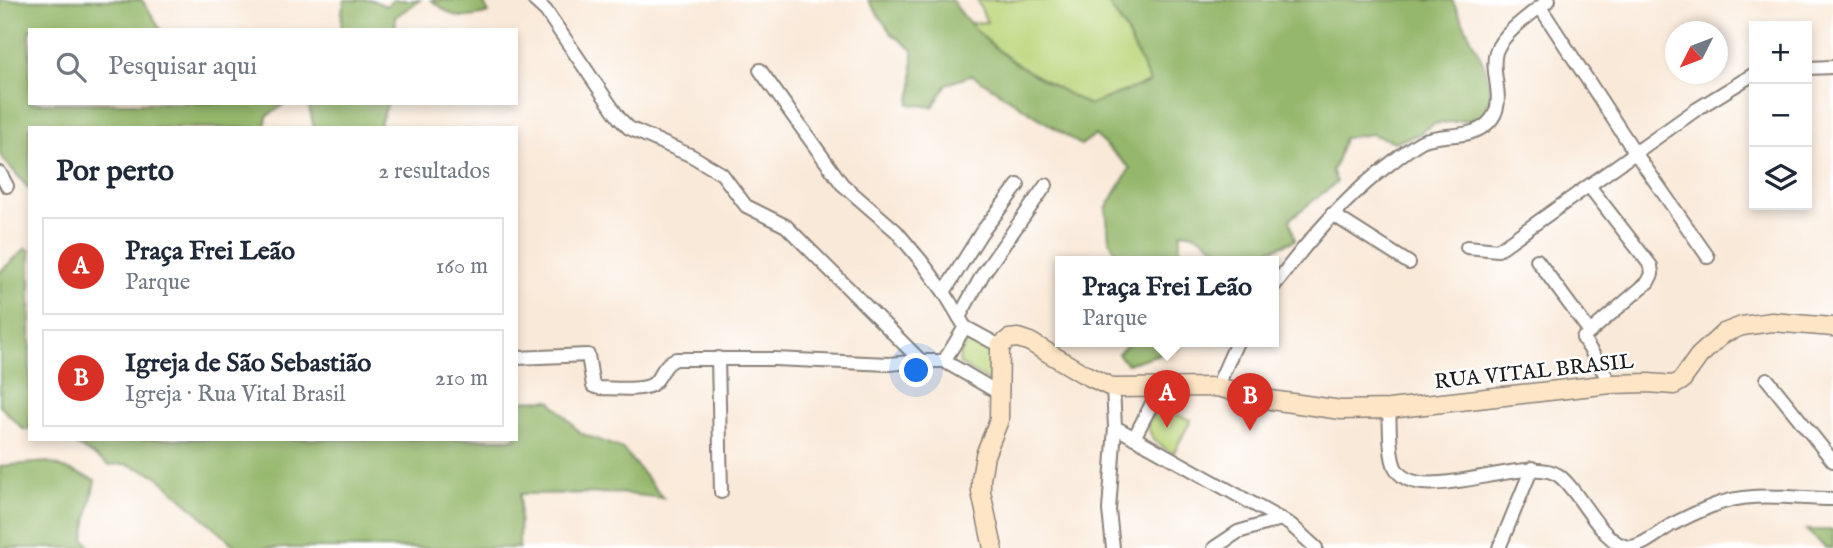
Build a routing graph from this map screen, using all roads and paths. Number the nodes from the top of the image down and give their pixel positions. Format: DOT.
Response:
graph roads {
  1 [pos="534,0"];
  2 [pos="1545,4"];
  3 [pos="1828,68"];
  4 [pos="760,71"];
  5 [pos="1749,77"];
  6 [pos="1833,82"];
  7 [pos="1636,154"];
  8 [pos="0,173"];
  9 [pos="1046,185"];
  10 [pos="7,186"];
  11 [pos="1017,186"];
  12 [pos="1589,186"];
  13 [pos="1332,214"];
  14 [pos="1467,247"];
  15 [pos="1708,257"];
  16 [pos="1537,260"];
  17 [pos="1409,263"];
  18 [pos="1279,280"];
  19 [pos="944,292"];
  20 [pos="962,322"];
  21 [pos="1833,327"];
  22 [pos="1587,335"];
  23 [pos="1000,346"];
  24 [pos="1235,347"];
  25 [pos="518,358"];
  26 [pos="718,358"];
  27 [pos="920,361"];
  28 [pos="944,361"];
  29 [pos="1767,379"];
  30 [pos="1611,384"];
  31 [pos="1217,387"];
  32 [pos="1113,388"];
  33 [pos="1160,388"];
  34 [pos="999,393"];
  35 [pos="1389,409"];
  36 [pos="1115,427"];
  37 [pos="1134,438"];
  38 [pos="1833,461"];
  39 [pos="1532,468"];
  40 [pos="721,492"];
  41 [pos="1833,499"];
  42 [pos="1281,519"];
  43 [pos="993,548"];
  44 [pos="1113,548"];
  45 [pos="1214,548"];
  46 [pos="1316,548"];
  47 [pos="1499,548"];
  1 -- 27 [label="street"];
  2 -- 7 [label="street"];
  2 -- 13 [label="street"];
  3 -- 6 [label="street"];
  4 -- 19 [label="street"];
  5 -- 7 [label="street"];
  7 -- 12 [label="street"];
  7 -- 15 [label="street"];
  8 -- 10 [label="street"];
  9 -- 20 [label="street"];
  11 -- 19 [label="street"];
  12 -- 14 [label="street"];
  12 -- 22 [label="street"];
  13 -- 17 [label="street"];
  13 -- 18 [label="street"];
  16 -- 22 [label="street"];
  19 -- 20 [label="street"];
  20 -- 23 [label="street"];
  20 -- 28 [label="street"];
  21 -- 30 [label="street, RUA VITAL BRASIL"];
  22 -- 30 [label="street"];
  23 -- 32 [label="street"];
  23 -- 34 [label="street"];
  24 -- 31 [label="street"];
  25 -- 26 [label="street"];
  26 -- 27 [label="street"];
  26 -- 40 [label="street"];
  27 -- 28 [label="street"];
  28 -- 34 [label="street"];
  29 -- 38 [label="street"];
  30 -- 35 [label="street, RUA VITAL BRASIL"];
  31 -- 33 [label="street, RUA VITAL BRASIL"];
  31 -- 35 [label="street, RUA VITAL BRASIL"];
  32 -- 33 [label="street, RUA VITAL BRASIL"];
  32 -- 36 [label="street"];
  33 -- 37 [label="street"];
  34 -- 43 [label="street"];
  35 -- 39 [label="street"];
  36 -- 37 [label="street"];
  36 -- 44 [label="street"];
  37 -- 42 [label="street"];
  39 -- 41 [label="street"];
  39 -- 47 [label="street"];
  42 -- 45 [label="street"];
  42 -- 46 [label="street"];
}
